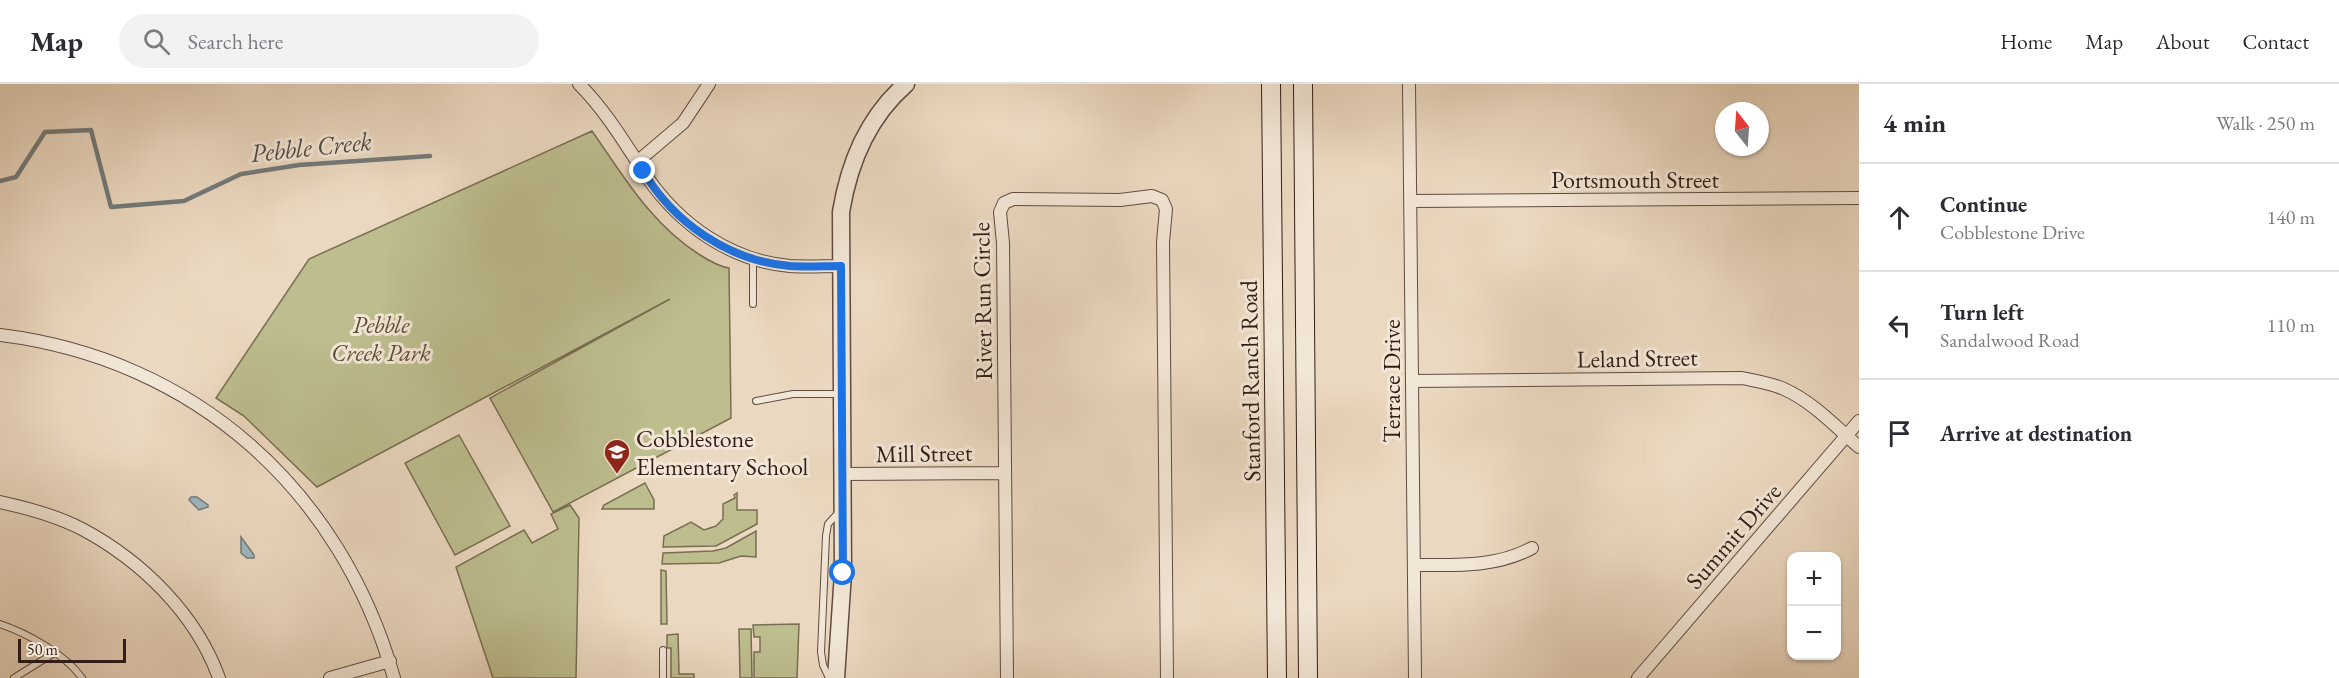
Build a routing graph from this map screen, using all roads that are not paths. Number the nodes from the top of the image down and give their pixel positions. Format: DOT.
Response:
graph roads {
  1 [pos="579,84"];
  2 [pos="709,84"];
  3 [pos="906,84"];
  4 [pos="1271,84"];
  5 [pos="1303,84"];
  6 [pos="1409,84"];
  7 [pos="637,162"];
  8 [pos="1859,198"];
  9 [pos="1411,201"];
  10 [pos="753,258"];
  11 [pos="841,266"];
  12 [pos="753,304"];
  13 [pos="0,335"];
  14 [pos="1412,381"];
  15 [pos="842,394"];
  16 [pos="756,401"];
  17 [pos="1859,421"];
  18 [pos="1846,436"];
  19 [pos="1859,447"];
  20 [pos="1005,473"];
  21 [pos="843,474"];
  22 [pos="0,502"];
  23 [pos="843,507"];
  24 [pos="1532,548"];
  25 [pos="1414,566"];
  26 [pos="0,624"];
  27 [pos="663,650"];
  28 [pos="54,653"];
  29 [pos="390,661"];
  30 [pos="14,678"];
  31 [pos="82,678"];
  32 [pos="219,678"];
  33 [pos="330,678"];
  34 [pos="394,678"];
  35 [pos="663,678"];
  36 [pos="829,678"];
  37 [pos="836,678"];
  38 [pos="1007,678"];
  39 [pos="1167,678"];
  40 [pos="1277,678"];
  41 [pos="1308,678"];
  42 [pos="1414,678"];
  43 [pos="1638,678"];
  1 -- 7 [label="street"];
  2 -- 7 [label="street"];
  3 -- 11 [label="street"];
  4 -- 40 [label="main road, Stanford Ranch Road"];
  5 -- 41 [label="main road"];
  6 -- 9 [label="street, Terrace Drive"];
  7 -- 10 [label="street"];
  8 -- 9 [label="street, Portsmouth Street"];
  9 -- 14 [label="street, Terrace Drive"];
  10 -- 11 [label="street"];
  10 -- 12 [label="lane"];
  11 -- 15 [label="street"];
  13 -- 29 [label="street"];
  14 -- 18 [label="street, Leland Street"];
  14 -- 25 [label="street, Terrace Drive"];
  15 -- 16 [label="lane"];
  15 -- 21 [label="street"];
  17 -- 18 [label="street, Summit Drive"];
  18 -- 19 [label="street, Leland Street"];
  18 -- 43 [label="street, Summit Drive"];
  20 -- 21 [label="street, Mill Street"];
  20 -- 38 [label="street, River Run Circle"];
  20 -- 39 [label="street, River Run Circle"];
  21 -- 23 [label="street"];
  22 -- 32 [label="street"];
  23 -- 36 [label="lane"];
  23 -- 37 [label="street"];
  24 -- 25 [label="street"];
  25 -- 42 [label="street, Terrace Drive"];
  26 -- 28 [label="lane"];
  27 -- 35 [label="lane"];
  28 -- 30 [label="lane"];
  28 -- 31 [label="lane"];
  29 -- 33 [label="street"];
  29 -- 34 [label="street"];
}
